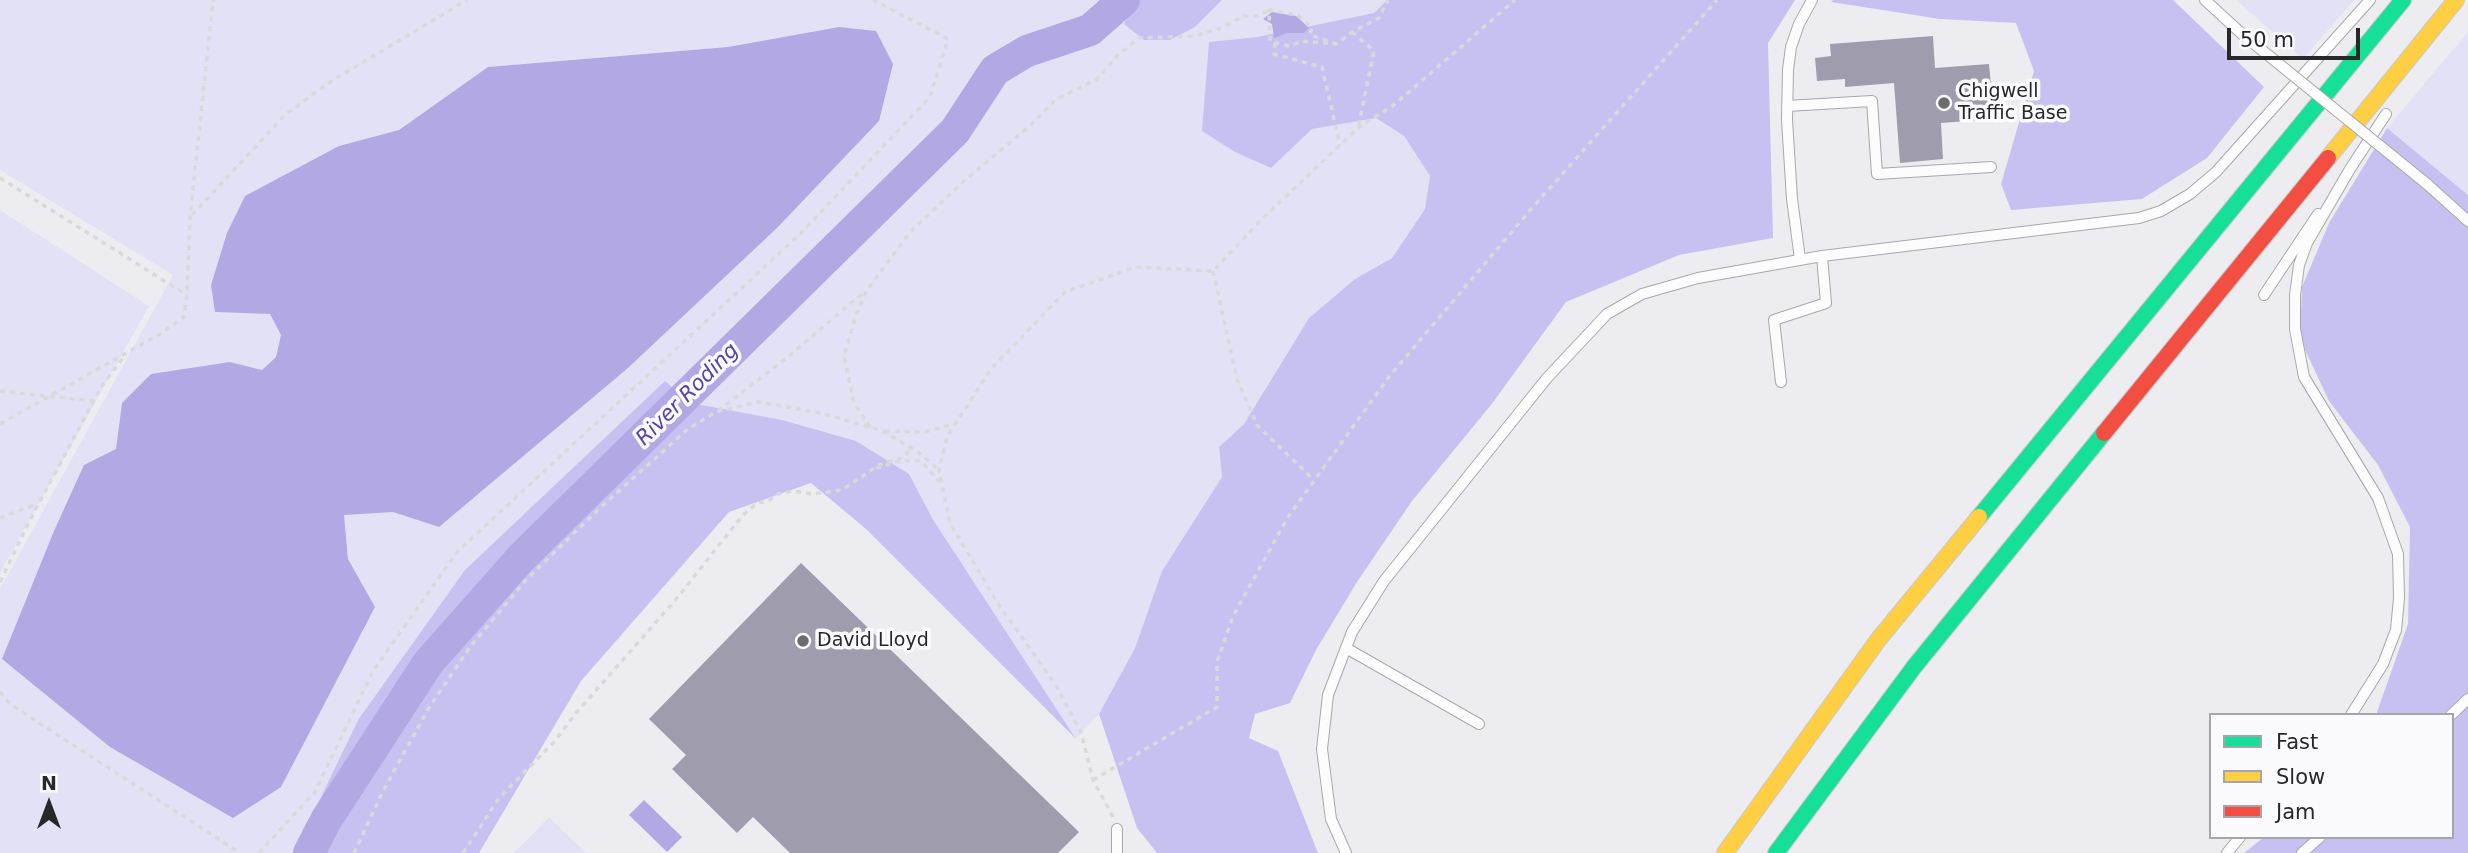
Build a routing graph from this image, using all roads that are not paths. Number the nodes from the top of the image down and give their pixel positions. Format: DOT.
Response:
graph roads {
  1 [pos="1812,0"];
  2 [pos="2205,0"];
  3 [pos="2370,0"];
  4 [pos="2403,0"];
  5 [pos="2456,0"];
  6 [pos="2394,105"];
  7 [pos="1787,106"];
  8 [pos="1991,167"];
  9 [pos="2350,169"];
  10 [pos="2468,221"];
  11 [pos="1822,256"];
  12 [pos="1800,259"];
  13 [pos="2264,295"];
  14 [pos="1781,382"];
  15 [pos="1346,648"];
  16 [pos="2468,699"];
  17 [pos="2352,713"];
  18 [pos="2453,713"];
  19 [pos="1479,724"];
  20 [pos="1117,829"];
  21 [pos="2238,839"];
  22 [pos="2318,839"];
  23 [pos="1117,853"];
  24 [pos="1346,853"];
  25 [pos="1724,853"];
  26 [pos="1776,853"];
  27 [pos="2227,853"];
  28 [pos="2302,853"];
  1 -- 7 [label="lane"];
  2 -- 10 [label="lane, bridge"];
  3 -- 11 [label="lane"];
  4 -- 25 [label="highway"];
  5 -- 26 [label="highway"];
  6 -- 9 [label="lane"];
  7 -- 8 [label="lane"];
  7 -- 12 [label="lane"];
  9 -- 13 [label="lane"];
  9 -- 17 [label="lane"];
  11 -- 12 [label="lane"];
  11 -- 14 [label="lane"];
  12 -- 15 [label="lane"];
  15 -- 19 [label="lane"];
  15 -- 24 [label="lane"];
  16 -- 18 [label="lane"];
  20 -- 23 [label="lane"];
  21 -- 27 [label="lane"];
  22 -- 28 [label="lane"];
}
